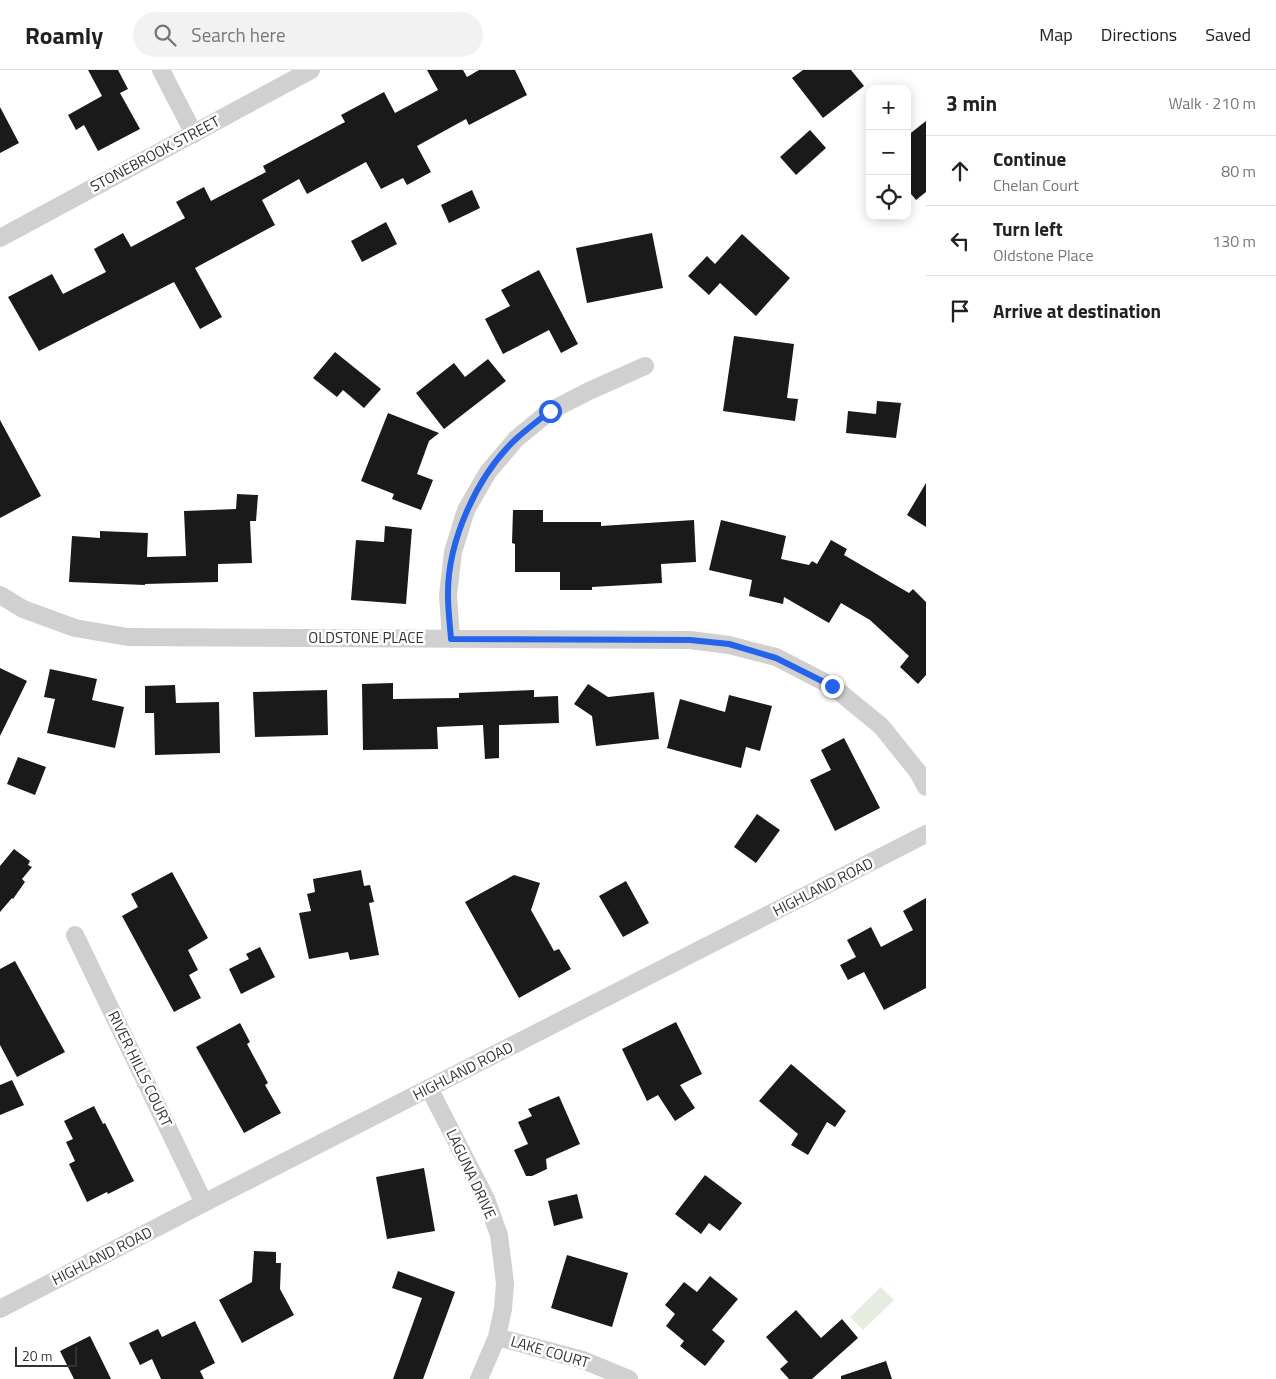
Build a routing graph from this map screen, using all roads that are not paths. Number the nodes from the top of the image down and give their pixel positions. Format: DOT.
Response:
graph roads {
  1 [pos="161,70"];
  2 [pos="311,70"];
  3 [pos="194,134"];
  4 [pos="0,238"];
  5 [pos="645,366"];
  6 [pos="0,595"];
  7 [pos="451,639"];
  8 [pos="926,787"];
  9 [pos="926,834"];
  10 [pos="75,935"];
  11 [pos="429,1088"];
  12 [pos="204,1203"];
  13 [pos="0,1309"];
  14 [pos="497,1337"];
  15 [pos="479,1379"];
  16 [pos="630,1379"];
  1 -- 3 [label="street"];
  2 -- 3 [label="street, STONEBROOK STREET"];
  3 -- 4 [label="street, STONEBROOK STREET"];
  5 -- 7 [label="street"];
  6 -- 7 [label="street, OLDSTONE PLACE"];
  7 -- 8 [label="street, OLDSTONE PLACE"];
  9 -- 11 [label="street, HIGHLAND ROAD"];
  10 -- 12 [label="street, RIVER HILLS COURT"];
  11 -- 12 [label="street, HIGHLAND ROAD"];
  11 -- 14 [label="street, LAGUNA DRIVE"];
  12 -- 13 [label="street, HIGHLAND ROAD"];
  14 -- 15 [label="street, LAGUNA DRIVE"];
  14 -- 16 [label="street, LAKE COURT"];
}
